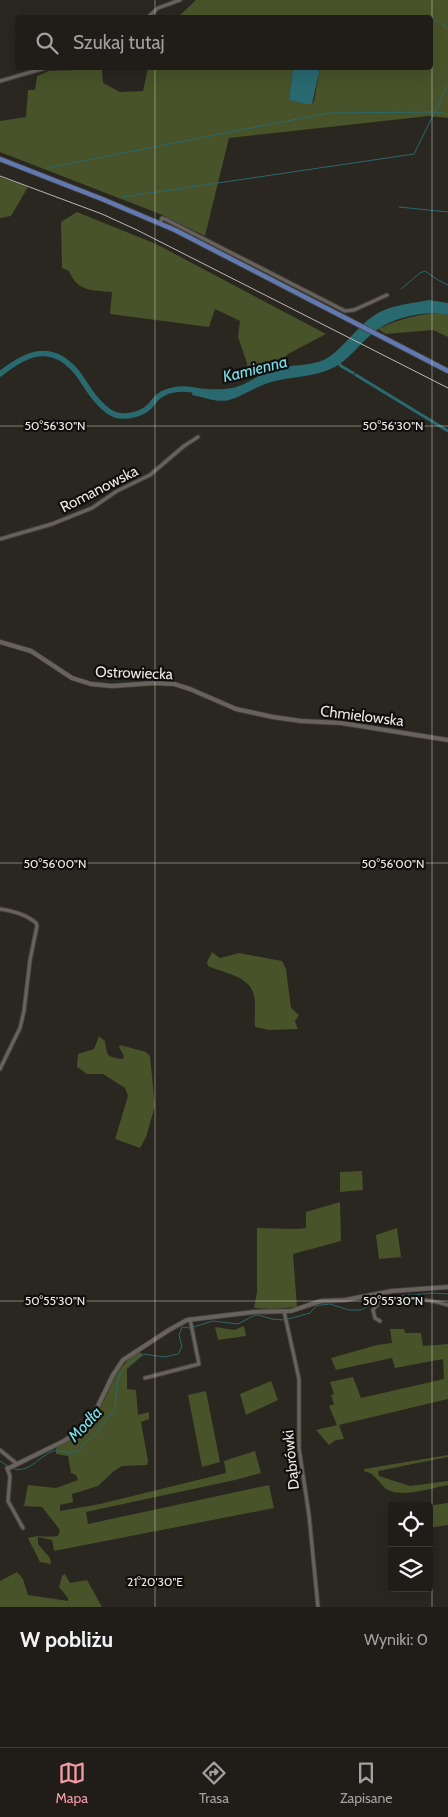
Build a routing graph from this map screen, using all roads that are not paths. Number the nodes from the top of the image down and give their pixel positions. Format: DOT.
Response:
graph roads {
  1 [pos="180,0"];
  2 [pos="150,15"];
  3 [pos="38,70"];
  4 [pos="0,81"];
  5 [pos="0,159"];
  6 [pos="160,224"];
  7 [pos="387,295"];
  8 [pos="448,371"];
  9 [pos="198,438"];
  10 [pos="0,539"];
  11 [pos="0,642"];
  12 [pos="273,717"];
  13 [pos="448,740"];
  14 [pos="0,908"];
  15 [pos="0,1069"];
  16 [pos="448,1287"];
  17 [pos="448,1305"];
  18 [pos="284,1311"];
  19 [pos="190,1319"];
  20 [pos="380,1321"];
  21 [pos="145,1378"];
  22 [pos="0,1450"];
  23 [pos="11,1467"];
  24 [pos="22,1528"];
  25 [pos="318,1607"];
  1 -- 2 [label="street"];
  3 -- 4 [label="street"];
  5 -- 6 [label="main road"];
  6 -- 7 [label="street"];
  6 -- 8 [label="main road"];
  9 -- 10 [label="street, Romanowska"];
  11 -- 12 [label="street, Ostrowiecka"];
  12 -- 13 [label="street, Chmielowska"];
  14 -- 15 [label="street"];
  16 -- 18 [label="street"];
  17 -- 20 [label="street"];
  18 -- 19 [label="street"];
  18 -- 25 [label="street, Dąbrówki"];
  19 -- 21 [label="street"];
  19 -- 23 [label="street"];
  22 -- 23 [label="street"];
  23 -- 24 [label="street"];
}
